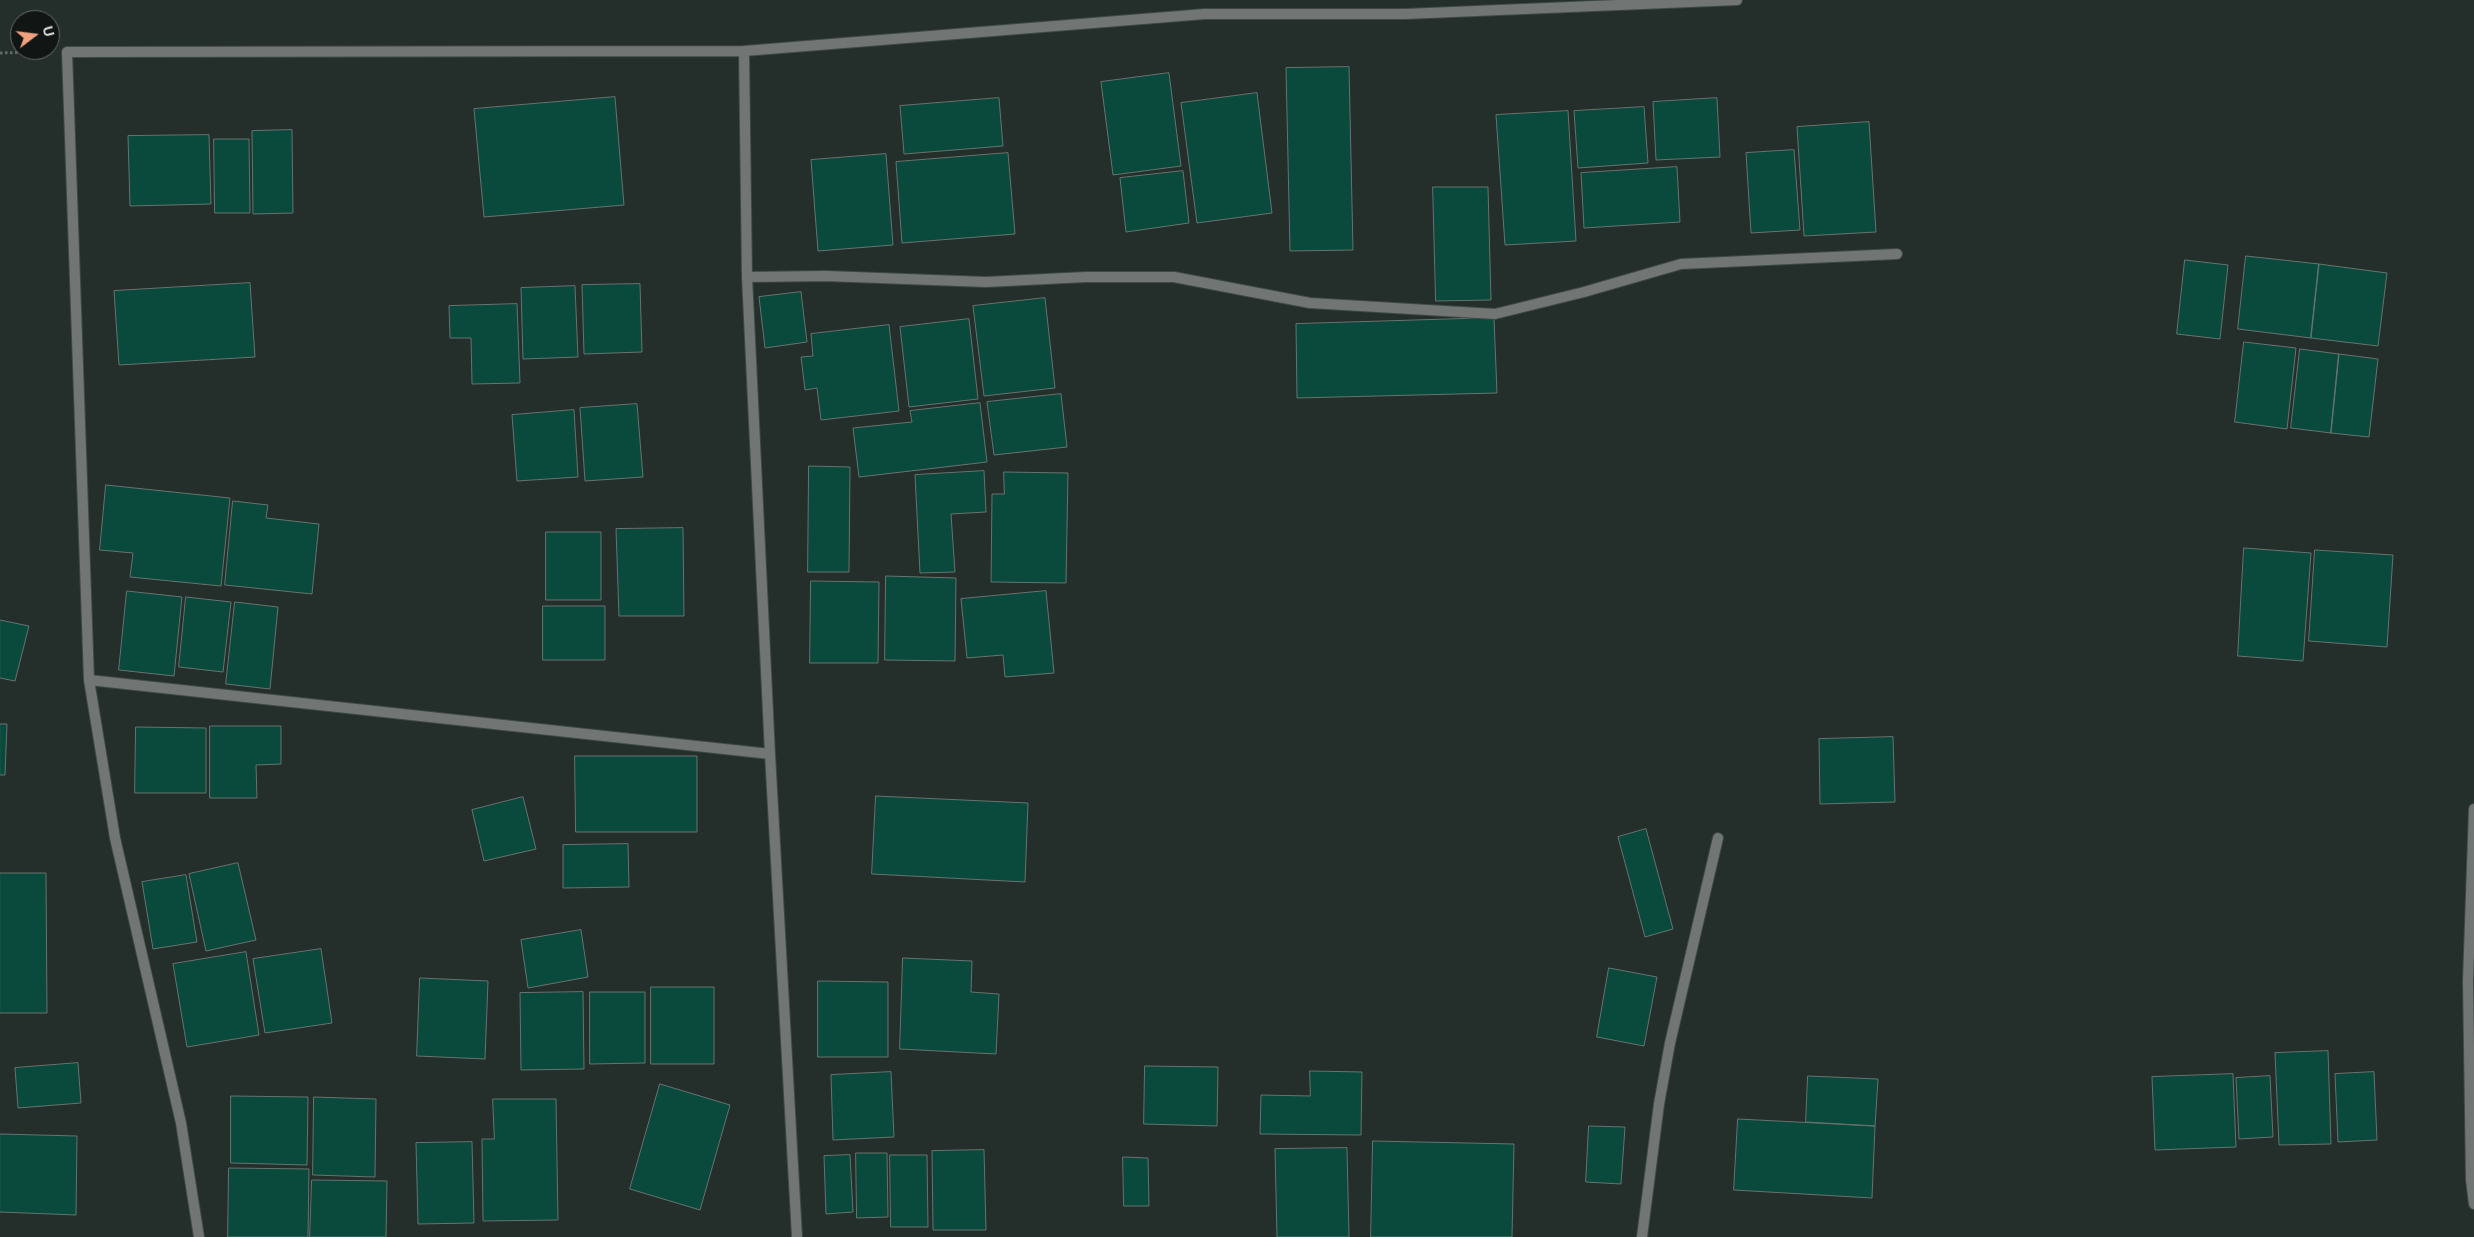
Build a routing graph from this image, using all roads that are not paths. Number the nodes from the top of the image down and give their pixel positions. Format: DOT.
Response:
graph roads {
  1 [pos="1737,0"];
  2 [pos="744,51"];
  3 [pos="1897,254"];
  4 [pos="747,277"];
  5 [pos="89,680"];
  6 [pos="770,754"];
  7 [pos="2474,809"];
  8 [pos="1718,838"];
  9 [pos="2474,1204"];
  10 [pos="199,1237"];
  11 [pos="796,1237"];
  12 [pos="1642,1237"];
  1 -- 2 [label="street"];
  2 -- 4 [label="street"];
  2 -- 5 [label="street"];
  3 -- 4 [label="street"];
  4 -- 6 [label="street"];
  5 -- 6 [label="street"];
  5 -- 10 [label="street"];
  6 -- 11 [label="street"];
  7 -- 9 [label="street"];
  8 -- 12 [label="street"];
}
